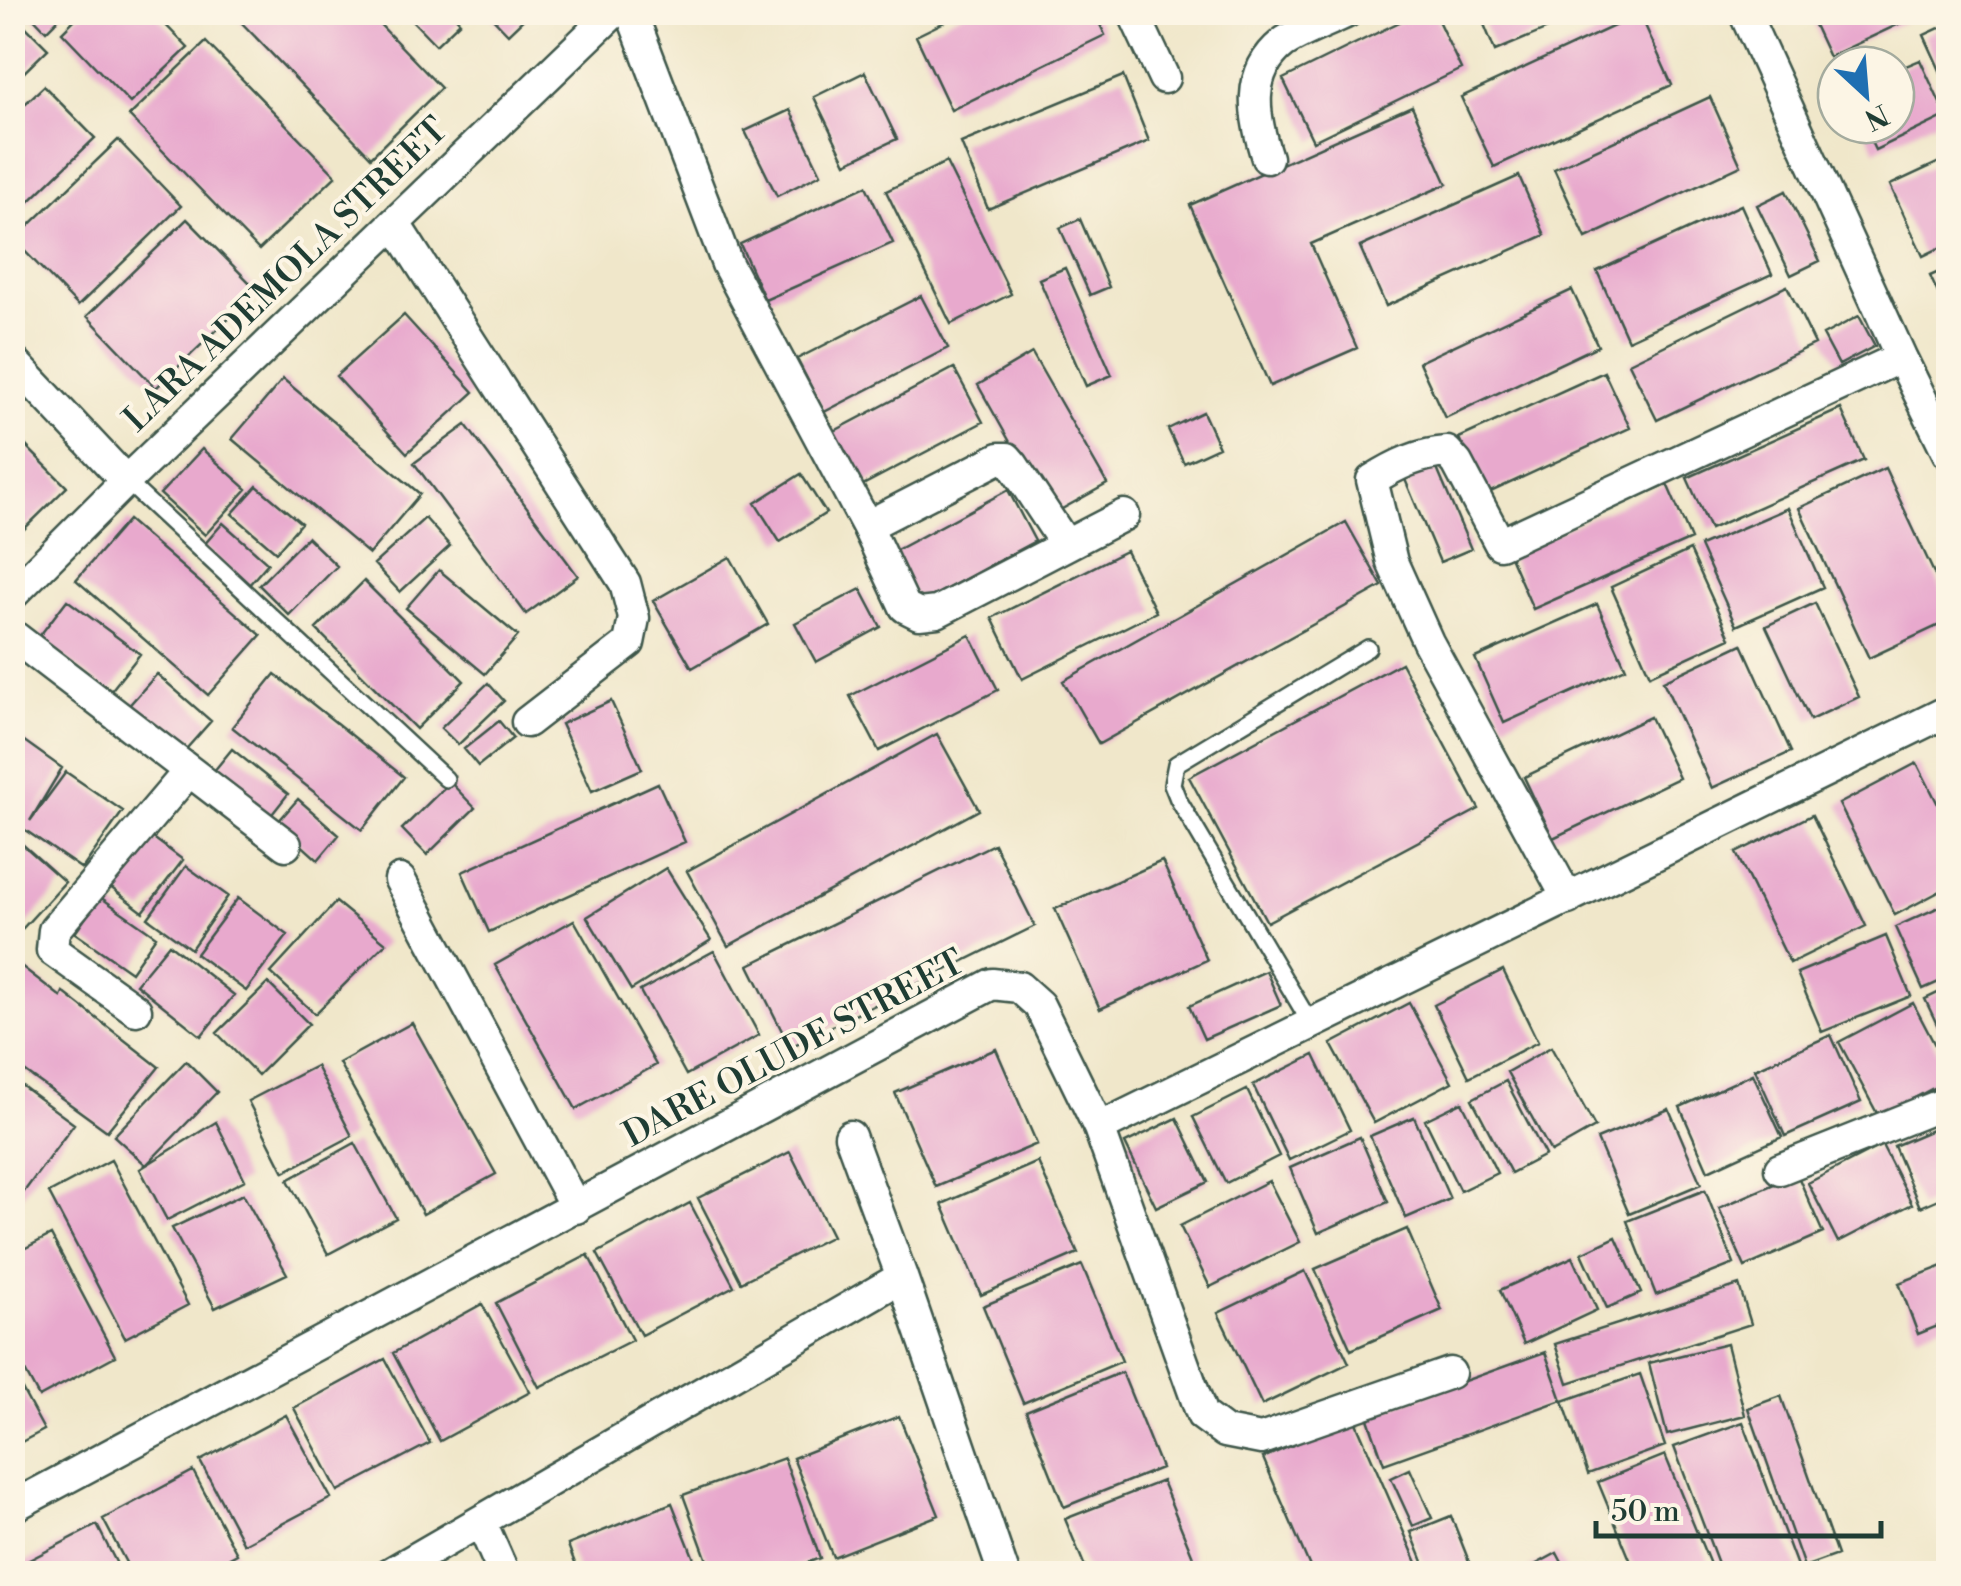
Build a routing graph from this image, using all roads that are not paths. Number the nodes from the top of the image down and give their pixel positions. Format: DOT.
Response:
graph roads {
  1 [pos="614,12"];
  2 [pos="630,12"];
  3 [pos="1132,12"];
  4 [pos="1744,12"];
  5 [pos="1340,14"];
  6 [pos="1164,78"];
  7 [pos="1267,158"];
  8 [pos="395,224"];
  9 [pos="1901,357"];
  10 [pos="12,360"];
  11 [pos="1948,453"];
  12 [pos="126,481"];
  13 [pos="1124,515"];
  14 [pos="866,526"];
  15 [pos="1066,544"];
  16 [pos="12,595"];
  17 [pos="12,634"];
  18 [pos="1368,648"];
  19 [pos="1948,711"];
  20 [pos="527,722"];
  21 [pos="189,771"];
  22 [pos="446,780"];
  23 [pos="286,845"];
  24 [pos="400,880"];
  25 [pos="1568,899"];
  26 [pos="136,1010"];
  27 [pos="1311,1024"];
  28 [pos="1948,1102"];
  29 [pos="1099,1128"];
  30 [pos="850,1136"];
  31 [pos="1780,1168"];
  32 [pos="576,1208"];
  33 [pos="902,1277"];
  34 [pos="1450,1373"];
  35 [pos="12,1507"];
  36 [pos="481,1522"];
  37 [pos="389,1574"];
  38 [pos="504,1574"];
  39 [pos="1004,1574"];
  1 -- 8 [label="street, LARA ADEMOLA STREET"];
  2 -- 14 [label="street"];
  3 -- 6 [label="street"];
  4 -- 9 [label="street"];
  5 -- 7 [label="street"];
  8 -- 12 [label="street, LARA ADEMOLA STREET"];
  8 -- 20 [label="street"];
  9 -- 11 [label="street"];
  9 -- 25 [label="street"];
  10 -- 12 [label="street"];
  12 -- 16 [label="street, LARA ADEMOLA STREET"];
  12 -- 22 [label="lane"];
  13 -- 15 [label="street"];
  14 -- 15 [label="street"];
  14 -- 15 [label="street"];
  17 -- 21 [label="street"];
  18 -- 27 [label="lane"];
  19 -- 25 [label="street"];
  21 -- 23 [label="street"];
  21 -- 26 [label="street"];
  24 -- 32 [label="street"];
  25 -- 27 [label="street"];
  27 -- 29 [label="street"];
  28 -- 31 [label="street"];
  29 -- 32 [label="street, DARE OLUDE STREET"];
  29 -- 34 [label="street, DARE OLUDE STREET"];
  30 -- 33 [label="street"];
  32 -- 35 [label="street, DARE OLUDE STREET"];
  33 -- 36 [label="street"];
  33 -- 39 [label="street"];
  36 -- 37 [label="street"];
  36 -- 38 [label="street"];
}
